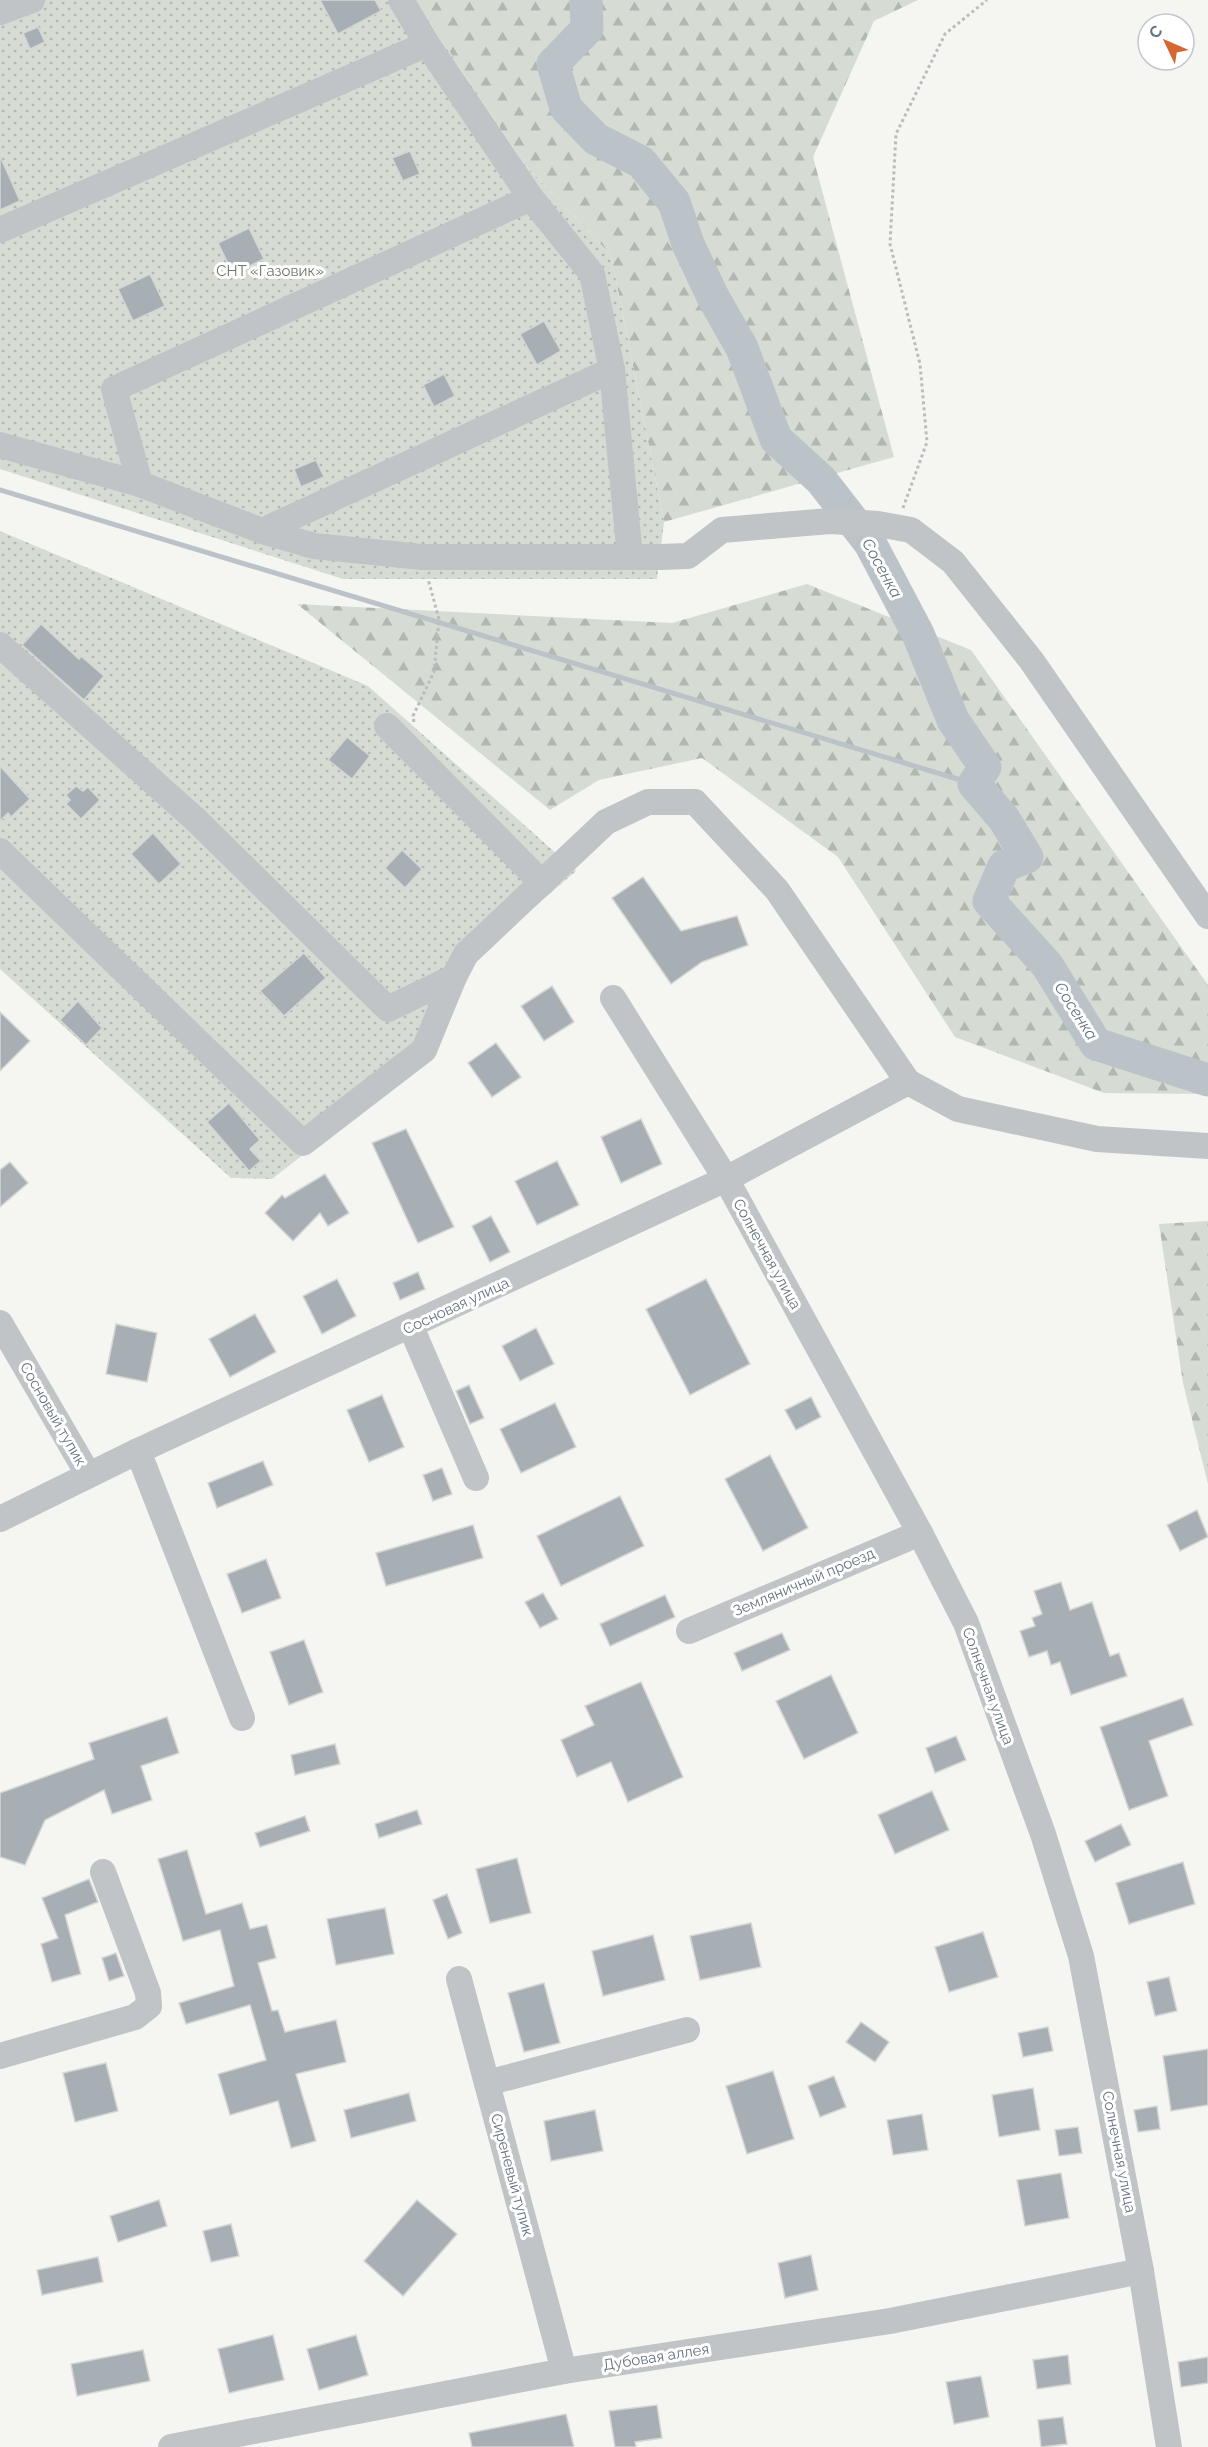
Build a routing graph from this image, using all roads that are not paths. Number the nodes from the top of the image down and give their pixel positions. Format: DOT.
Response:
graph roads {
  1 [pos="401,0"];
  2 [pos="427,44"];
  3 [pos="531,198"];
  4 [pos="0,230"];
  5 [pos="612,370"];
  6 [pos="0,445"];
  7 [pos="141,484"];
  8 [pos="262,531"];
  9 [pos="630,557"];
  10 [pos="0,645"];
  11 [pos="387,726"];
  12 [pos="0,851"];
  13 [pos="542,883"];
  14 [pos="1208,916"];
  15 [pos="454,977"];
  16 [pos="613,998"];
  17 [pos="908,1082"];
  18 [pos="1208,1146"];
  19 [pos="726,1179"];
  20 [pos="0,1323"];
  21 [pos="411,1327"];
  22 [pos="138,1450"];
  23 [pos="88,1474"];
  24 [pos="476,1478"];
  25 [pos="0,1519"];
  26 [pos="920,1533"];
  27 [pos="688,1631"];
  28 [pos="242,1718"];
  29 [pos="103,1872"];
  30 [pos="459,1979"];
  31 [pos="687,2030"];
  32 [pos="0,2056"];
  33 [pos="487,2083"];
  34 [pos="1141,2271"];
  35 [pos="564,2371"];
  36 [pos="171,2447"];
  37 [pos="1169,2447"];
  1 -- 2 [label="lane"];
  2 -- 3 [label="lane"];
  2 -- 4 [label="lane"];
  3 -- 5 [label="lane"];
  3 -- 7 [label="lane"];
  5 -- 8 [label="lane"];
  5 -- 9 [label="lane"];
  6 -- 7 [label="lane"];
  7 -- 8 [label="lane"];
  8 -- 9 [label="lane"];
  9 -- 14 [label="lane"];
  10 -- 15 [label="lane"];
  11 -- 13 [label="lane"];
  12 -- 15 [label="lane"];
  13 -- 15 [label="lane"];
  13 -- 17 [label="lane"];
  16 -- 19 [label="lane, Солнечная улица"];
  17 -- 18 [label="lane"];
  17 -- 19 [label="lane, Сосновая улица"];
  19 -- 21 [label="lane, Сосновая улица"];
  19 -- 26 [label="lane, Солнечная улица"];
  20 -- 23 [label="lane, Сосновый тупик"];
  21 -- 22 [label="lane, Сосновая улица"];
  21 -- 24 [label="lane"];
  22 -- 23 [label="lane, Сосновая улица"];
  22 -- 28 [label="lane"];
  23 -- 25 [label="lane, Сосновая улица"];
  26 -- 27 [label="lane, Земляничный проезд"];
  26 -- 34 [label="lane, Солнечная улица"];
  29 -- 32 [label="lane"];
  30 -- 33 [label="lane, Сиреневый тупик"];
  31 -- 33 [label="lane"];
  33 -- 35 [label="lane, Сиреневый тупик"];
  34 -- 35 [label="lane, Дубовая аллея"];
  34 -- 37 [label="lane, Солнечная улица"];
  35 -- 36 [label="lane, Дубовая аллея"];
}
